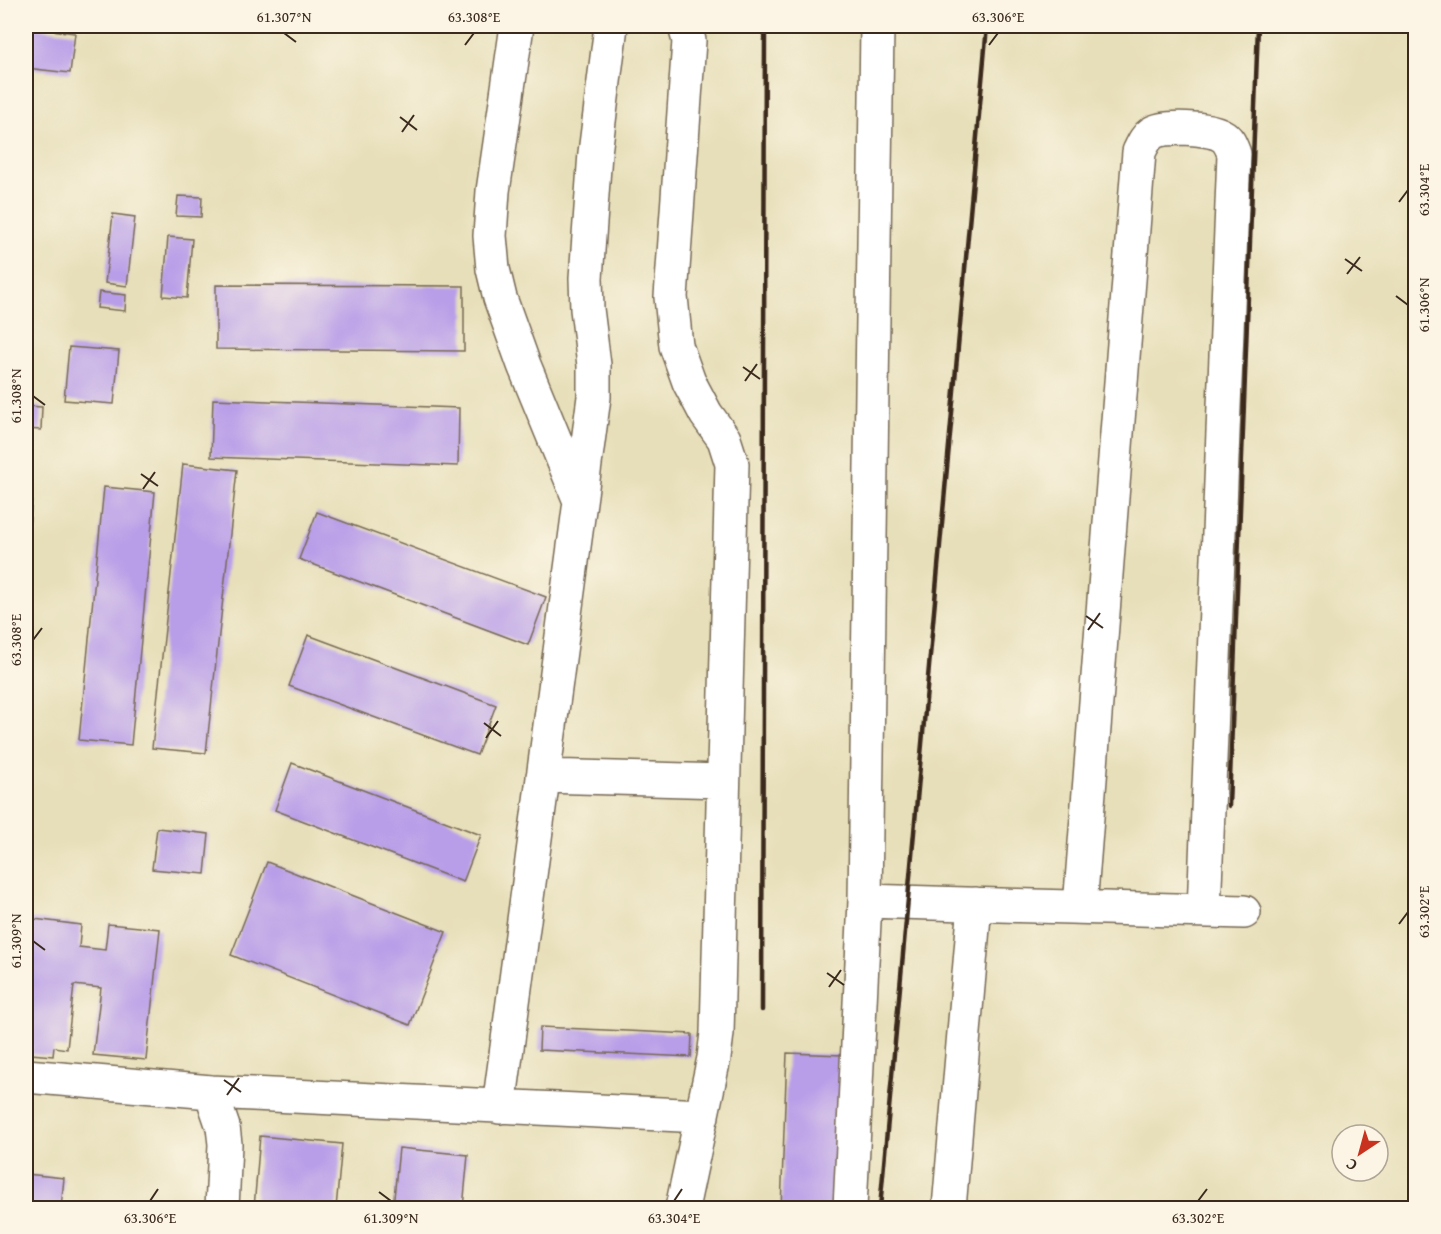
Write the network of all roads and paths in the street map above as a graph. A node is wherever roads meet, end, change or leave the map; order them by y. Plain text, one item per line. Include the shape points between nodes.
1 (517, 26) edge
2 (611, 26) edge
3 (685, 26) edge
4 (877, 26) edge
5 (580, 502) junction
6 (543, 776) junction
7 (723, 781) junction
8 (866, 901) junction
9 (975, 904) junction
10 (1080, 907) junction
11 (1204, 911) junction
12 (1244, 912) dead end
13 (26, 1076) edge
14 (211, 1092) junction
15 (499, 1107) junction
16 (702, 1116) junction
17 (222, 1209) edge
18 (682, 1209) edge
19 (850, 1209) edge
20 (949, 1209) edge

1 - 5 lane via 493,191 493,269 524,365
2 - 5 lane via 586,278 594,397
3 - 7 lane via 689,40 671,297 676,346 689,382 724,439 732,464
4 - 8 lane
5 - 6 lane
6 - 7 lane
6 - 15 lane
7 - 16 lane via 717,1033
8 - 9 lane
8 - 19 lane
9 - 10 lane
9 - 20 lane
10 - 11 lane
10 - 11 lane via 1139,152 1145,138 1165,128 1210,130 1223,136 1234,154
11 - 12 lane
13 - 14 lane
14 - 15 lane
14 - 17 lane via 225,1144
15 - 16 lane
16 - 18 lane

